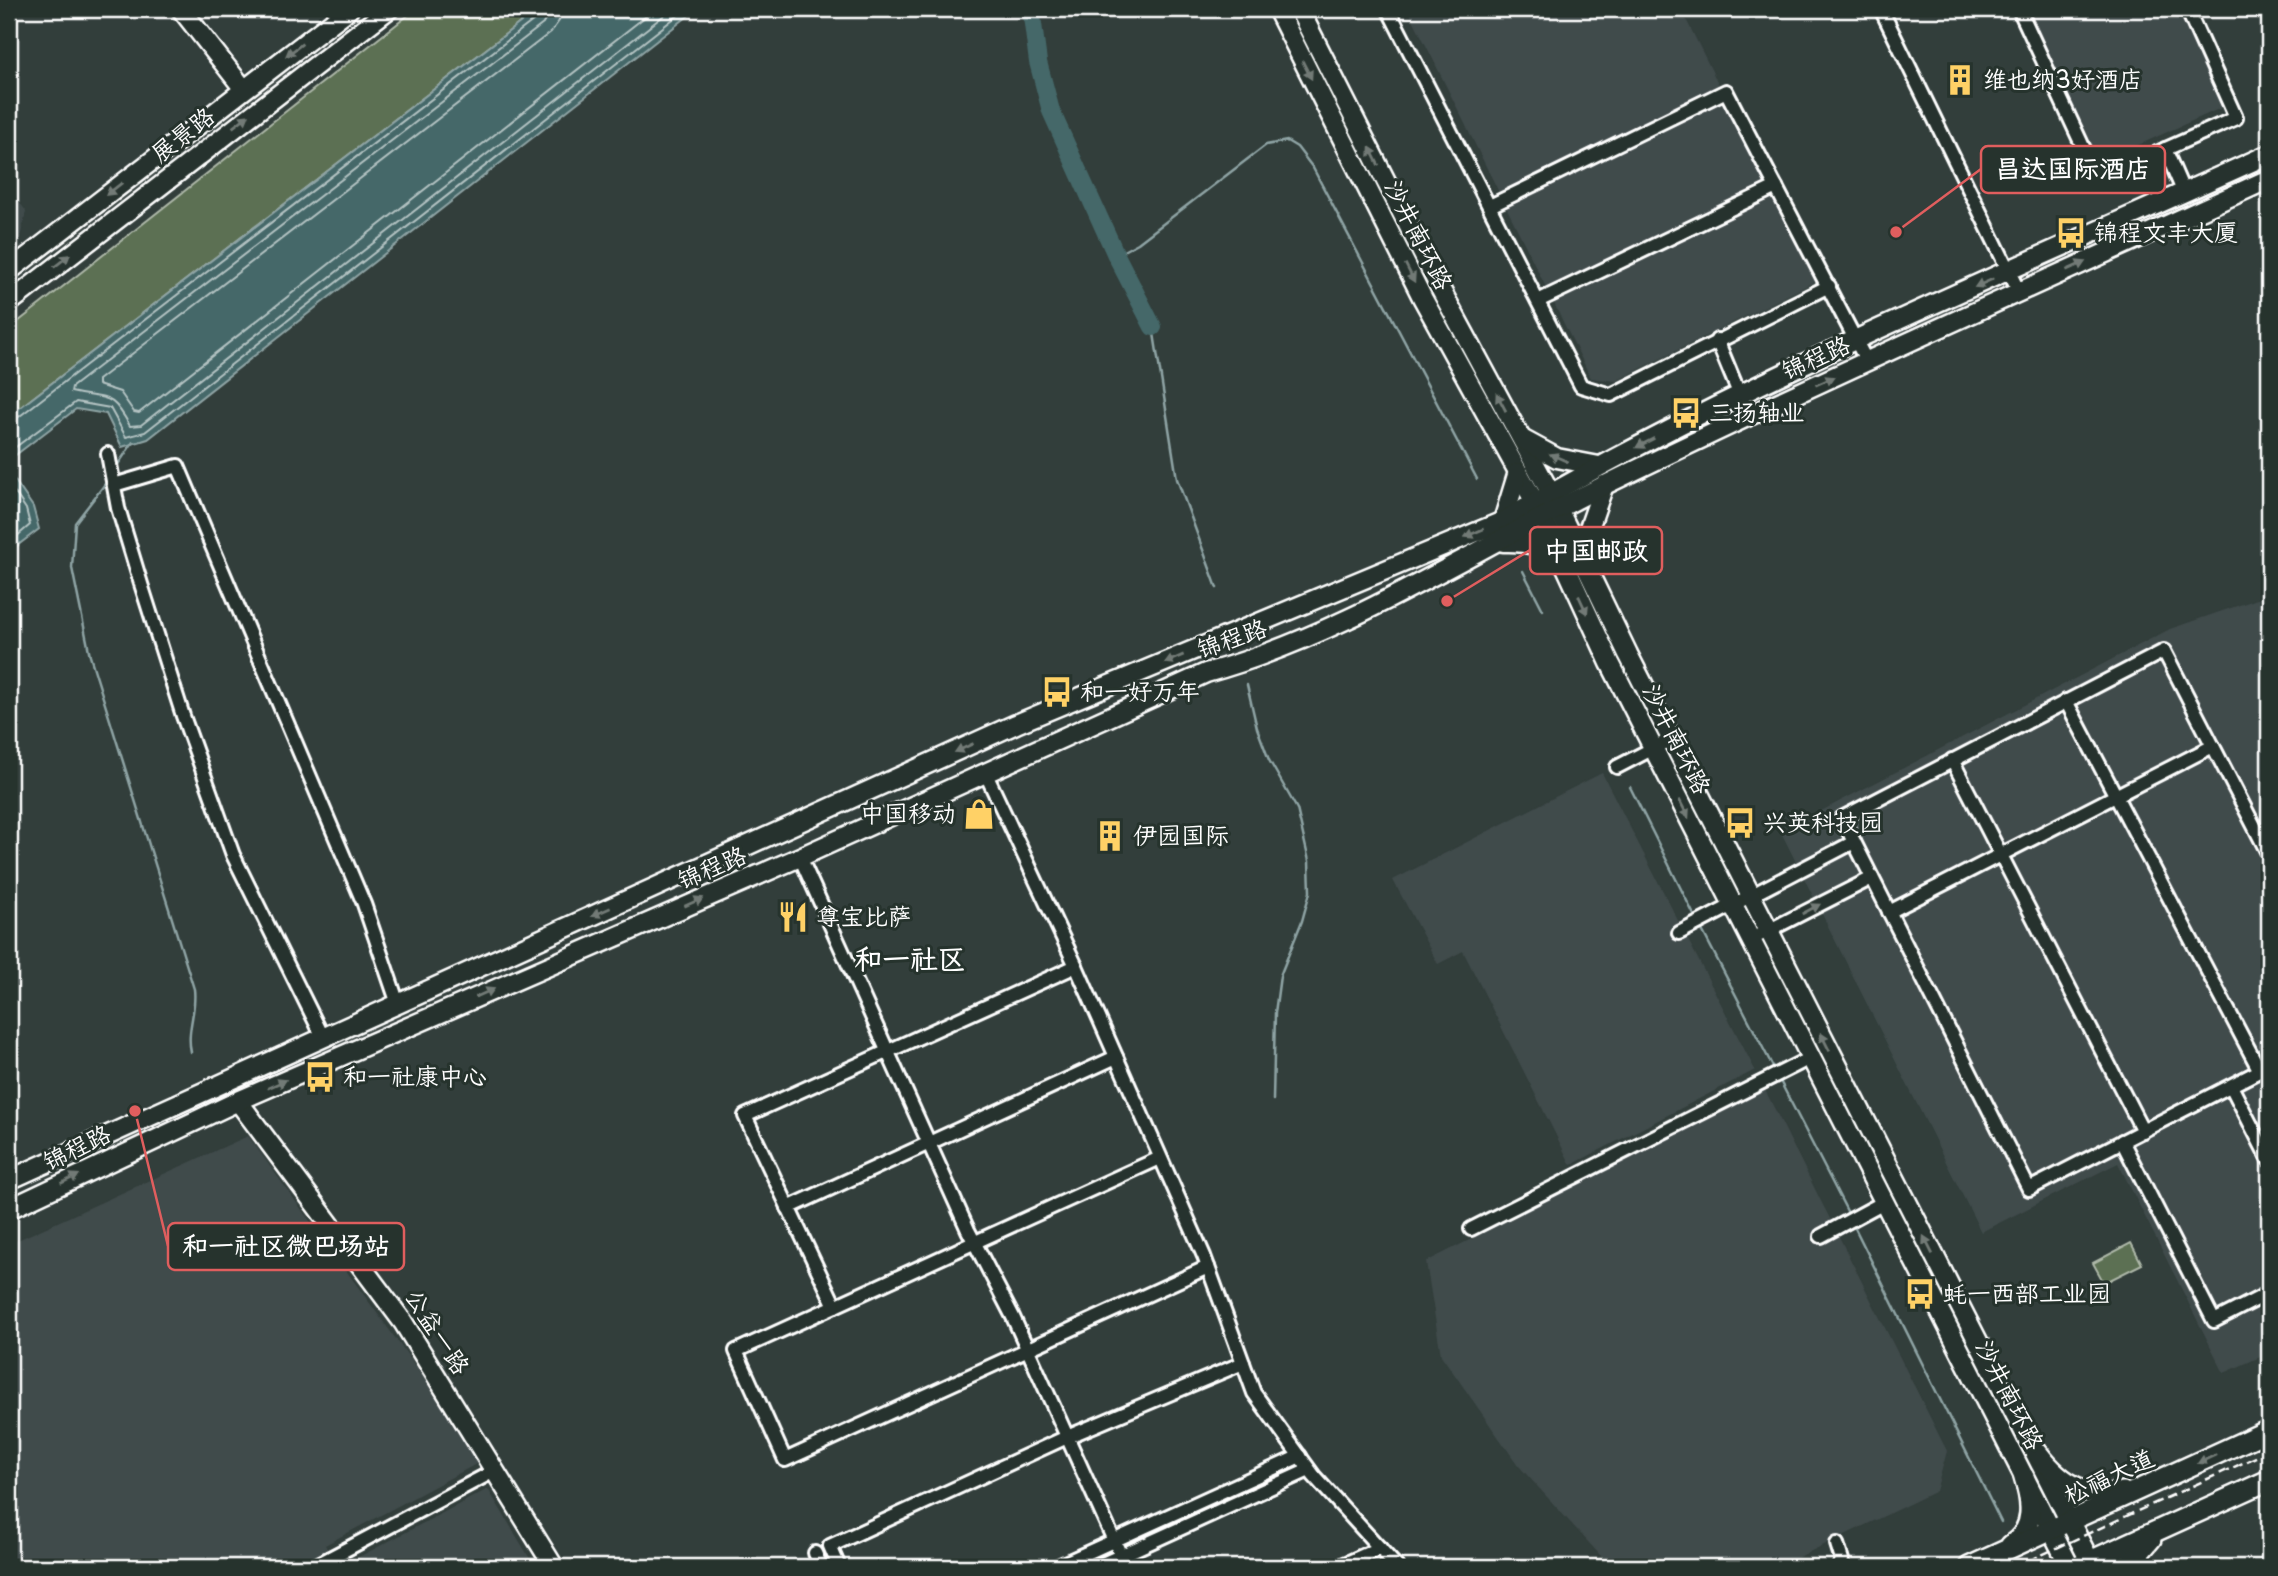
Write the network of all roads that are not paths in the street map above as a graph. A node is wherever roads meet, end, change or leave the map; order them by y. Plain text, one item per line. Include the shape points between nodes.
1 (181, 9) edge
2 (349, 9) edge
3 (389, 9) edge
4 (1299, 9) edge
5 (1388, 9) edge
6 (1881, 9) edge
7 (2019, 9) edge
8 (2187, 9) edge
9 (1282, 10) edge
10 (243, 88) junction
11 (2165, 149) junction
12 (2269, 154) edge
13 (2269, 179) edge
14 (1776, 187) junction
15 (2184, 193) junction
16 (1490, 206) junction
17 (9, 271) edge
18 (2010, 271) junction
19 (1829, 286) junction
20 (2019, 292) junction
21 (1538, 302) junction
22 (9, 303) edge
23 (1717, 341) junction
24 (1856, 341) junction
25 (1867, 362) junction
26 (1740, 394) junction
27 (1748, 415) junction
28 (1522, 439) junction
29 (108, 454) dead end
30 (1599, 467) junction
31 (1518, 472) junction
32 (114, 485) junction
33 (1604, 485) junction
34 (1546, 505) junction
35 (1503, 521) junction
36 (1500, 542) junction
37 (1564, 564) junction
38 (1585, 565) junction
39 (2066, 701) junction
40 (1671, 739) junction
41 (2213, 746) junction
42 (1653, 748) junction
43 (1952, 760) junction
44 (1617, 767) dead end
45 (985, 772) junction
46 (2116, 796) junction
47 (770, 836) junction
48 (1854, 842) junction
49 (2002, 856) junction
50 (2269, 856) edge
51 (792, 861) junction
52 (1872, 878) junction
53 (1750, 895) junction
54 (1732, 905) junction
55 (1889, 912) junction
56 (1769, 931) junction
57 (1679, 933) dead end
58 (1750, 940) junction
59 (1076, 966) junction
60 (398, 1004) junction
61 (323, 1038) junction
62 (887, 1052) junction
63 (1116, 1057) junction
64 (1810, 1058) junction
65 (2264, 1068) edge
66 (2231, 1086) junction
67 (238, 1101) junction
68 (2143, 1131) junction
69 (2122, 1141) junction
70 (928, 1142) junction
71 (1160, 1158) junction
72 (2269, 1160) edge
73 (9, 1180) edge
74 (1884, 1202) junction
75 (789, 1208) junction
76 (9, 1209) edge
77 (1472, 1229) dead end
78 (1821, 1236) dead end
79 (974, 1243) junction
80 (1208, 1267) junction
81 (2269, 1293) edge
82 (835, 1307) junction
83 (1027, 1348) junction
84 (1243, 1363) junction
85 (2269, 1430) edge
86 (1067, 1437) junction
87 (2028, 1438) junction
88 (1300, 1456) junction
89 (1310, 1469) junction
90 (496, 1470) junction
91 (2024, 1477) junction
92 (2269, 1480) edge
93 (2144, 1488) junction
94 (2071, 1521) junction
95 (2051, 1530) junction
96 (2160, 1530) junction
97 (1114, 1541) junction
98 (1837, 1544) dead end
99 (1380, 1548) junction
100 (815, 1553) dead end
101 (1998, 1554) junction
102 (1124, 1562) edge
103 (2087, 1565) edge
104 (313, 1567) edge
105 (554, 1567) edge
106 (821, 1567) edge
107 (839, 1567) edge
108 (1056, 1567) edge
109 (1096, 1567) edge
110 (1338, 1567) edge
111 (1397, 1567) edge
112 (1839, 1567) edge
113 (1969, 1567) edge
114 (2070, 1567) edge
115 (2127, 1567) edge

1 - 10 main road
2 -> 10 main road, 展景路
22 -> 3 main road, 展景路
28 -> 4 main road, 沙井南环路
5 - 16 street
6 - 18 street
7 - 11 street via 2098,179
8 - 11 street via 2236,118
9 -> 31 main road, 沙井南环路 via 1423,299
10 -> 17 main road, 展景路
11 - 15 street
12 - 15 main road, 锦程路
20 -> 13 main road, 锦程路
14 - 16 street via 1726,91
14 - 19 street
14 - 21 street
15 - 18 main road, 锦程路
16 - 21 street
18 - 20 street
18 -> 24 main road, 锦程路
19 - 23 street
19 - 24 street
20 - 25 main road, 锦程路
21 - 23 street via 1581,386 1611,395
23 - 26 street
24 - 25 street
24 - 26 main road, 锦程路
27 -> 25 main road, 锦程路
26 - 27 street
26 -> 30 main road, 锦程路
27 - 33 main road, 锦程路
30 -> 28 main road via 1576,465
28 - 34 main road, 沙井南环路
29 - 32 street
30 - 34 main road, 锦程路
31 - 34 main road, 沙井南环路
31 - 35 main road
32 - 60 street via 178,466 364,904
32 - 61 street via 183,716 233,855
33 - 34 main road, 锦程路
33 - 38 main road via 1588,531
34 - 35 main road, 锦程路
34 - 36 main road, 锦程路
34 - 37 main road, 沙井南环路
34 - 38 main road, 沙井南环路
35 -> 47 main road, 锦程路 via 1016,724
36 - 37 main road via 1527,541
36 - 45 main road, 锦程路 via 1260,658 1206,673
37 -> 42 main road, 沙井南环路
38 - 40 main road, 沙井南环路
39 - 41 street via 2164,651
39 - 43 street
39 - 46 street
40 - 42 street
40 - 53 main road, 沙井南环路
41 - 46 street
41 - 50 street
42 - 44 street
42 -> 54 main road, 沙井南环路
43 - 48 street via 1842,818
43 - 49 street
45 - 51 main road, 锦程路
45 - 59 street
46 - 49 street
46 - 65 street
47 - 51 main road
47 -> 60 main road, 锦程路
48 - 52 street
48 - 53 street
49 - 55 street
49 - 68 street
51 - 62 street
67 -> 51 main road, 锦程路
52 - 55 street
56 -> 52 street
53 - 54 street
53 - 56 main road, 沙井南环路
54 - 57 street
54 - 58 main road, 沙井南环路
55 - 69 street via 2029,1189
56 - 58 street
87 -> 56 main road, 沙井南环路
58 - 64 main road, 沙井南环路
59 - 62 street
59 - 63 street
60 - 61 main road, 锦程路
61 - 73 main road, 锦程路
62 - 70 street
62 - 75 street via 745,1116
63 - 70 street
63 - 71 street
64 - 74 main road, 沙井南环路
64 - 77 street
65 - 66 street
66 - 68 street
66 - 72 street
76 -> 67 main road, 锦程路
67 - 90 main road, 公益一路 via 404,1322
68 - 69 street
69 - 81 street via 2214,1321
70 - 75 street
70 - 79 street
71 - 79 street
71 - 80 street
74 - 78 street
74 - 91 main road, 沙井南环路
75 - 82 street
79 - 82 street
79 - 83 street
80 - 83 street
80 - 84 street
82 - 83 street via 736,1351 785,1461
83 - 86 street
84 - 86 street
84 - 88 street via 1254,1393
85 -> 93 main road, 松福大道
86 - 97 street
86 - 107 street via 830,1546
87 - 93 main road via 2053,1472 2081,1490 2101,1495
87 - 94 main road, 沙井南环路
88 - 89 street
88 - 97 street
89 - 99 street
89 - 102 street
90 - 104 street
90 - 105 main road, 公益一路
91 - 95 main road, 沙井南环路
91 - 101 main road via 2031,1498 2028,1524 2016,1542
92 - 96 main road
93 - 94 main road, 松福大道
94 - 95 main road, 松福大道
94 - 103 main road, 沙井南环路
95 - 101 main road, 松福大道
95 - 114 main road, 沙井南环路
96 - 103 main road
96 - 115 main road
97 - 102 street
97 - 108 street
98 - 112 street via 1842,1560
99 - 110 street
99 - 111 street
100 - 106 street
101 - 113 main road, 松福大道
102 - 109 street

